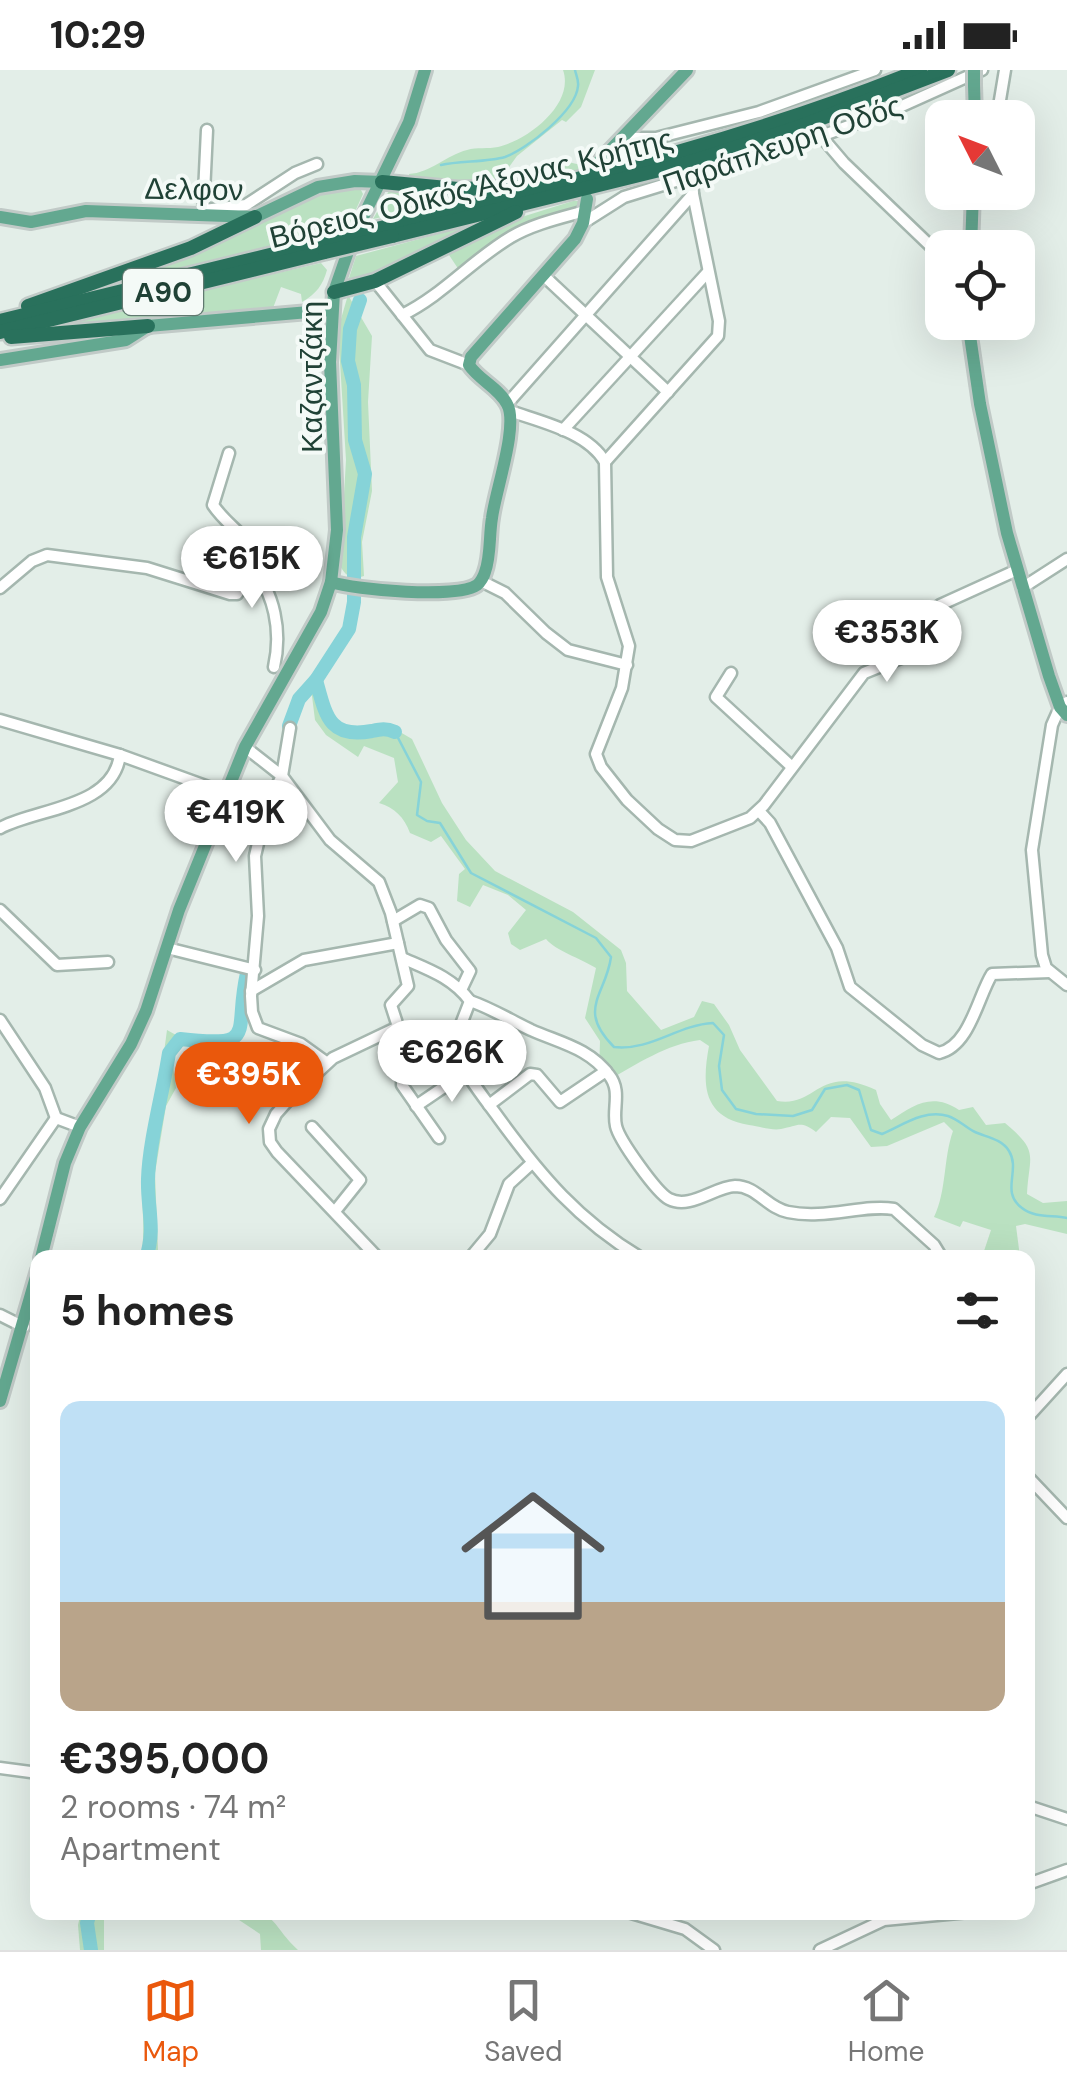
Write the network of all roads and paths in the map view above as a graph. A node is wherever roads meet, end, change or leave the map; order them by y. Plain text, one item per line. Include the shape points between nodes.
1 (425, 70) edge
2 (687, 70) edge
3 (875, 70) edge
4 (920, 70) edge
5 (948, 70) edge
6 (974, 70) edge
7 (982, 70) edge
8 (1005, 70) edge
9 (974, 100) edge
10 (1001, 100) edge
11 (207, 130) dead end
12 (821, 136) junction
13 (623, 138) junction
14 (317, 164) dead end
15 (597, 164) dead end
16 (692, 176) junction
17 (382, 182) junction
18 (546, 193) junction
19 (694, 194) junction
20 (585, 211) junction
21 (203, 212) junction
22 (255, 217) junction
23 (1, 219) edge
24 (925, 241) edge
25 (324, 248) junction
26 (708, 272) junction
27 (544, 275) junction
28 (374, 281) junction
29 (334, 292) junction
30 (332, 310) junction
31 (402, 315) junction
32 (587, 316) junction
33 (0, 320) edge
34 (148, 326) junction
35 (0, 335) edge
36 (971, 340) edge
37 (630, 356) junction
38 (0, 360) edge
39 (469, 366) junction
40 (668, 392) junction
41 (509, 407) junction
42 (563, 430) junction
43 (229, 453) dead end
44 (605, 462) junction
45 (1067, 559) edge
46 (250, 565) junction
47 (1017, 570) junction
48 (480, 581) junction
49 (332, 582) junction
50 (0, 588) edge
51 (1022, 588) junction
52 (627, 664) junction
53 (274, 667) dead end
54 (731, 673) dead end
55 (1064, 708) edge
56 (0, 720) edge
57 (290, 728) dead end
58 (244, 747) junction
59 (120, 755) junction
60 (790, 766) junction
61 (282, 776) junction
62 (225, 793) junction
63 (759, 811) junction
64 (0, 828) edge
65 (0, 910) edge
66 (392, 920) junction
67 (398, 942) junction
68 (167, 948) junction
69 (402, 958) junction
70 (108, 962) dead end
71 (254, 970) junction
72 (1050, 972) junction
73 (1067, 985) edge
74 (251, 990) junction
75 (461, 990) junction
76 (470, 1000) junction
77 (0, 1020) edge
78 (398, 1027) junction
79 (326, 1062) junction
80 (606, 1071) junction
81 (466, 1072) junction
82 (204, 1075) dead end
83 (292, 1096) junction
84 (489, 1105) junction
85 (416, 1106) junction
86 (56, 1118) junction
87 (80, 1127) junction
88 (312, 1127) dead end
89 (439, 1138) dead end
90 (532, 1164) junction
91 (0, 1199) edge
92 (336, 1210) junction
93 (43, 1250) edge
94 (371, 1250) edge
95 (477, 1250) edge
96 (629, 1250) edge
97 (937, 1250) edge
98 (30, 1303) edge
99 (0, 1315) edge
100 (24, 1327) junction
101 (1067, 1374) edge
102 (0, 1401) edge
103 (1035, 1409) edge
104 (1035, 1484) edge
105 (1067, 1518) edge
106 (0, 1768) edge
107 (30, 1772) edge
108 (1035, 1808) edge
109 (1067, 1819) edge
110 (1067, 1870) edge
111 (1035, 1881) edge
112 (655, 1920) edge
113 (886, 1920) edge
114 (714, 1950) edge
115 (820, 1950) edge

1 - 17 main road, Καζαντζάκη
2 - 13 main road
3 - 13 street, Παράπλευρη Οδός via 759,112 656,138
4 - 18 highway, Βόρειος Οδικός Άξονας Κρήτης / Α90 via 740,136
5 - 18 highway, Βόρειος Οδικός Άξονας Κρήτης / Α90 via 743,146
6 - 9 main road, bridge
7 - 12 street, Παράπλευρη Οδός
8 - 10 street
11 - 21 street
12 - 16 street, Παράπλευρη Οδός
12 - 24 street
13 - 15 main road
14 - 21 street via 246,205
16 - 19 street
16 - 20 street, Παράπλευρη Οδός
17 - 18 highway
17 - 22 main road, Δελφον via 318,187
17 - 29 main road, Καζαντζάκη
18 - 25 highway, Βόρειος Οδικός Άξονας Κρήτης / Α90, bridge
18 - 28 highway
19 - 26 street
19 - 32 street
20 - 27 main road via 575,238
20 - 31 street, Παράπλευρη Οδός via 511,237
21 - 22 main road, Δελφον
21 - 23 main road, Δελφον via 86,211 30,222
22 - 33 highway
25 - 33 highway, Βόρειος Οδικός Άξονας Κρήτης / Α90
25 - 35 highway, Βόρειος Οδικός Άξονας Κρήτης / Α90
26 - 37 street
26 - 40 street via 718,335
27 - 32 street
27 - 39 main road
28 - 29 highway
28 - 31 street
29 - 30 main road, Καζαντζάκη
30 - 34 main road
30 - 49 main road, Καζαντζάκη
31 - 39 street via 430,350
32 - 37 street
32 - 41 street
34 - 35 highway
34 - 38 main road via 126,340
36 - 47 main road
37 - 40 street
37 - 42 street
39 - 41 main road
40 - 44 street
41 - 42 street
41 - 48 main road
42 - 44 street
43 - 46 street via 213,505 248,540
44 - 52 street via 607,577 628,646
45 - 51 street
46 - 50 street via 234,595 147,568 47,555
46 - 53 street via 276,620
47 - 51 main road
47 - 60 street via 940,605 931,614 925,643 864,673
48 - 49 main road via 455,592
48 - 52 street via 505,593 568,650
49 - 58 main road, Καζαντζάκη
51 - 55 main road
52 - 63 street via 596,754 627,800 658,830 684,842
54 - 60 street via 716,697
55 - 72 street via 1052,725 1032,850 1042,955
56 - 59 street
57 - 61 street
58 - 61 street
58 - 62 main road, Καζαντζάκη
59 - 62 street
59 - 64 street via 110,780 86,798
60 - 63 street
61 - 66 street via 330,840 379,882
61 - 71 street via 259,830
62 - 68 main road, Καζαντζάκη
63 - 72 street via 838,948 850,987 922,1045 948,1051 979,1008 992,974
65 - 70 street via 57,965
66 - 67 street
66 - 75 street via 420,904 429,908 470,972
67 - 69 street
67 - 74 street via 304,960
68 - 71 street
68 - 87 main road, Καζαντζάκη via 130,1044
69 - 75 street
69 - 78 street via 408,986 391,1005
71 - 74 street
72 - 73 street
74 - 79 street via 258,1028
75 - 76 street
76 - 80 street via 574,1045
76 - 81 street via 453,1045
77 - 86 street
78 - 79 street
78 - 85 street via 401,1082
79 - 83 street
80 - 84 street via 560,1102 530,1074
80 - 97 street via 616,1088 620,1134 666,1197 680,1203 740,1186 790,1213 894,1209
81 - 84 street
81 - 85 street
82 - 83 street
83 - 92 street via 271,1122 270,1142
84 - 90 street
85 - 89 street
86 - 87 street
86 - 91 street
87 - 93 main road, Καζαντζάκη
88 - 92 street via 360,1180
90 - 95 street via 509,1184
90 - 96 street via 595,1228
92 - 94 street
98 - 100 main road
99 - 100 street
100 - 102 main road
101 - 103 street
104 - 105 street
106 - 107 street
108 - 109 street
110 - 111 street
112 - 114 street via 685,1929
113 - 115 street

